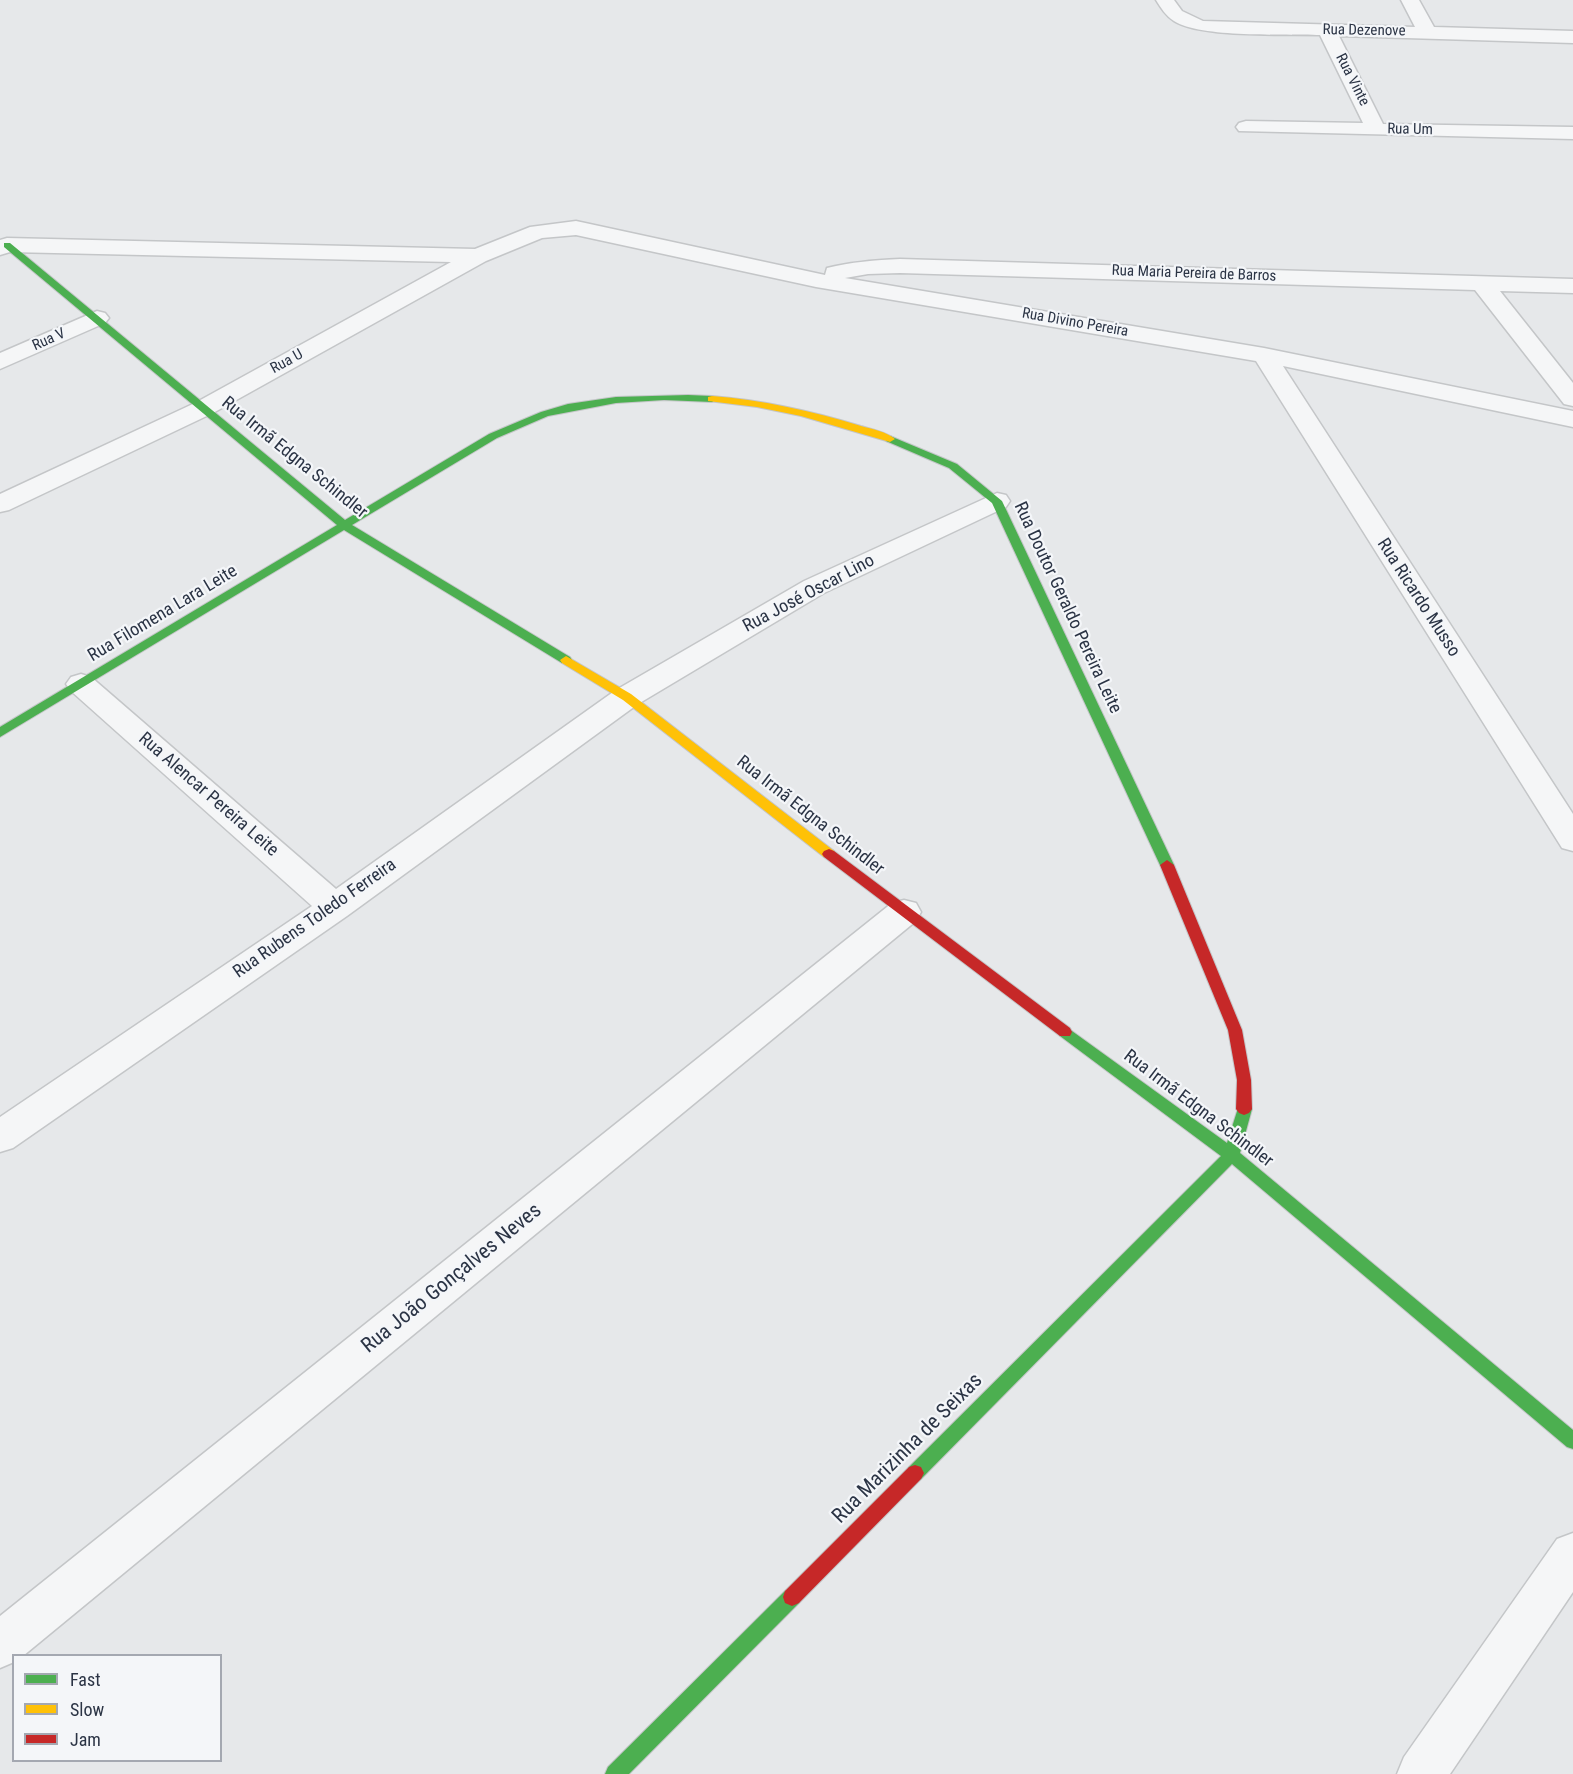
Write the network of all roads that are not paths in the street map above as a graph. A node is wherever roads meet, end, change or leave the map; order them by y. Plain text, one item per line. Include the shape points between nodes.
1 (1165, 0) edge
2 (1410, 0) edge
3 (1327, 30) junction
4 (1428, 33) junction
5 (1573, 37) edge
6 (1246, 127) dead end
7 (1376, 129) junction
8 (1573, 133) edge
9 (576, 228) joint
10 (4, 247) edge
11 (478, 256) junction
12 (816, 280) junction
13 (1481, 282) junction
14 (1573, 286) edge
15 (97, 318) junction
16 (1264, 355) junction
17 (0, 362) edge
18 (1573, 399) edge
19 (204, 408) junction
20 (1573, 419) edge
21 (997, 501) junction
22 (0, 504) edge
23 (344, 525) junction
24 (81, 684) junction
25 (627, 697) junction
26 (0, 734) edge
27 (1573, 840) edge
28 (335, 907) junction
29 (904, 912) junction
30 (0, 1137) edge
31 (1232, 1155) junction
32 (1573, 1441) edge
33 (1573, 1554) edge
34 (0, 1645) edge
35 (615, 1774) edge
36 (1421, 1774) edge

1 - 3 street, Rua Dezenove via 1181,20 1203,26
2 - 4 street
3 - 4 street, Rua Dezenove
3 - 7 street, Rua Vinte
4 - 5 street, Rua Dezenove
6 - 7 street, Rua Um
7 - 8 street, Rua Um
9 - 11 street, Rua U via 538,232
9 - 12 street, Rua Divino Pereira
10 - 11 street
10 - 15 street, Rua Irmã Edgna Schindler
11 - 19 street, Rua U
12 - 13 street, Rua Maria Pereira de Barros via 847,270 900,266
12 - 16 street, Rua Divino Pereira
13 - 14 street, Rua Maria Pereira de Barros
13 - 18 street
15 - 17 street, Rua V
15 - 19 street, Rua Irmã Edgna Schindler
16 - 20 street, Rua Divino Pereira
16 - 27 street, Rua Ricardo Musso
19 - 22 street, Rua U
19 - 23 street, Rua Irmã Edgna Schindler
21 - 23 street, Rua Doutor Geraldo Pereira Leite via 948,463 901,442 820,417 713,398 640,397 585,404 528,420 465,452
21 - 25 street, Rua José Oscar Lino via 814,587
21 - 31 street, Rua Doutor Geraldo Pereira Leite via 1162,853 1235,1030 1244,1080 1244,1111
23 - 24 street, Rua Filomena Lara Leite
23 - 25 street, Rua Irmã Edgna Schindler
24 - 26 street, Rua Filomena Lara Leite
24 - 28 street, Rua Alencar Pereira Leite
25 - 28 street, Rua Rubens Toledo Ferreira
25 - 29 street, Rua Irmã Edgna Schindler
28 - 30 street, Rua Rubens Toledo Ferreira
29 - 31 street, Rua Irmã Edgna Schindler
29 - 34 street, Rua João Gonçalves Neves
31 - 32 street, Rua Irmã Edgna Schindler
31 - 35 street, Rua Marizinha de Seixas
33 - 36 street

